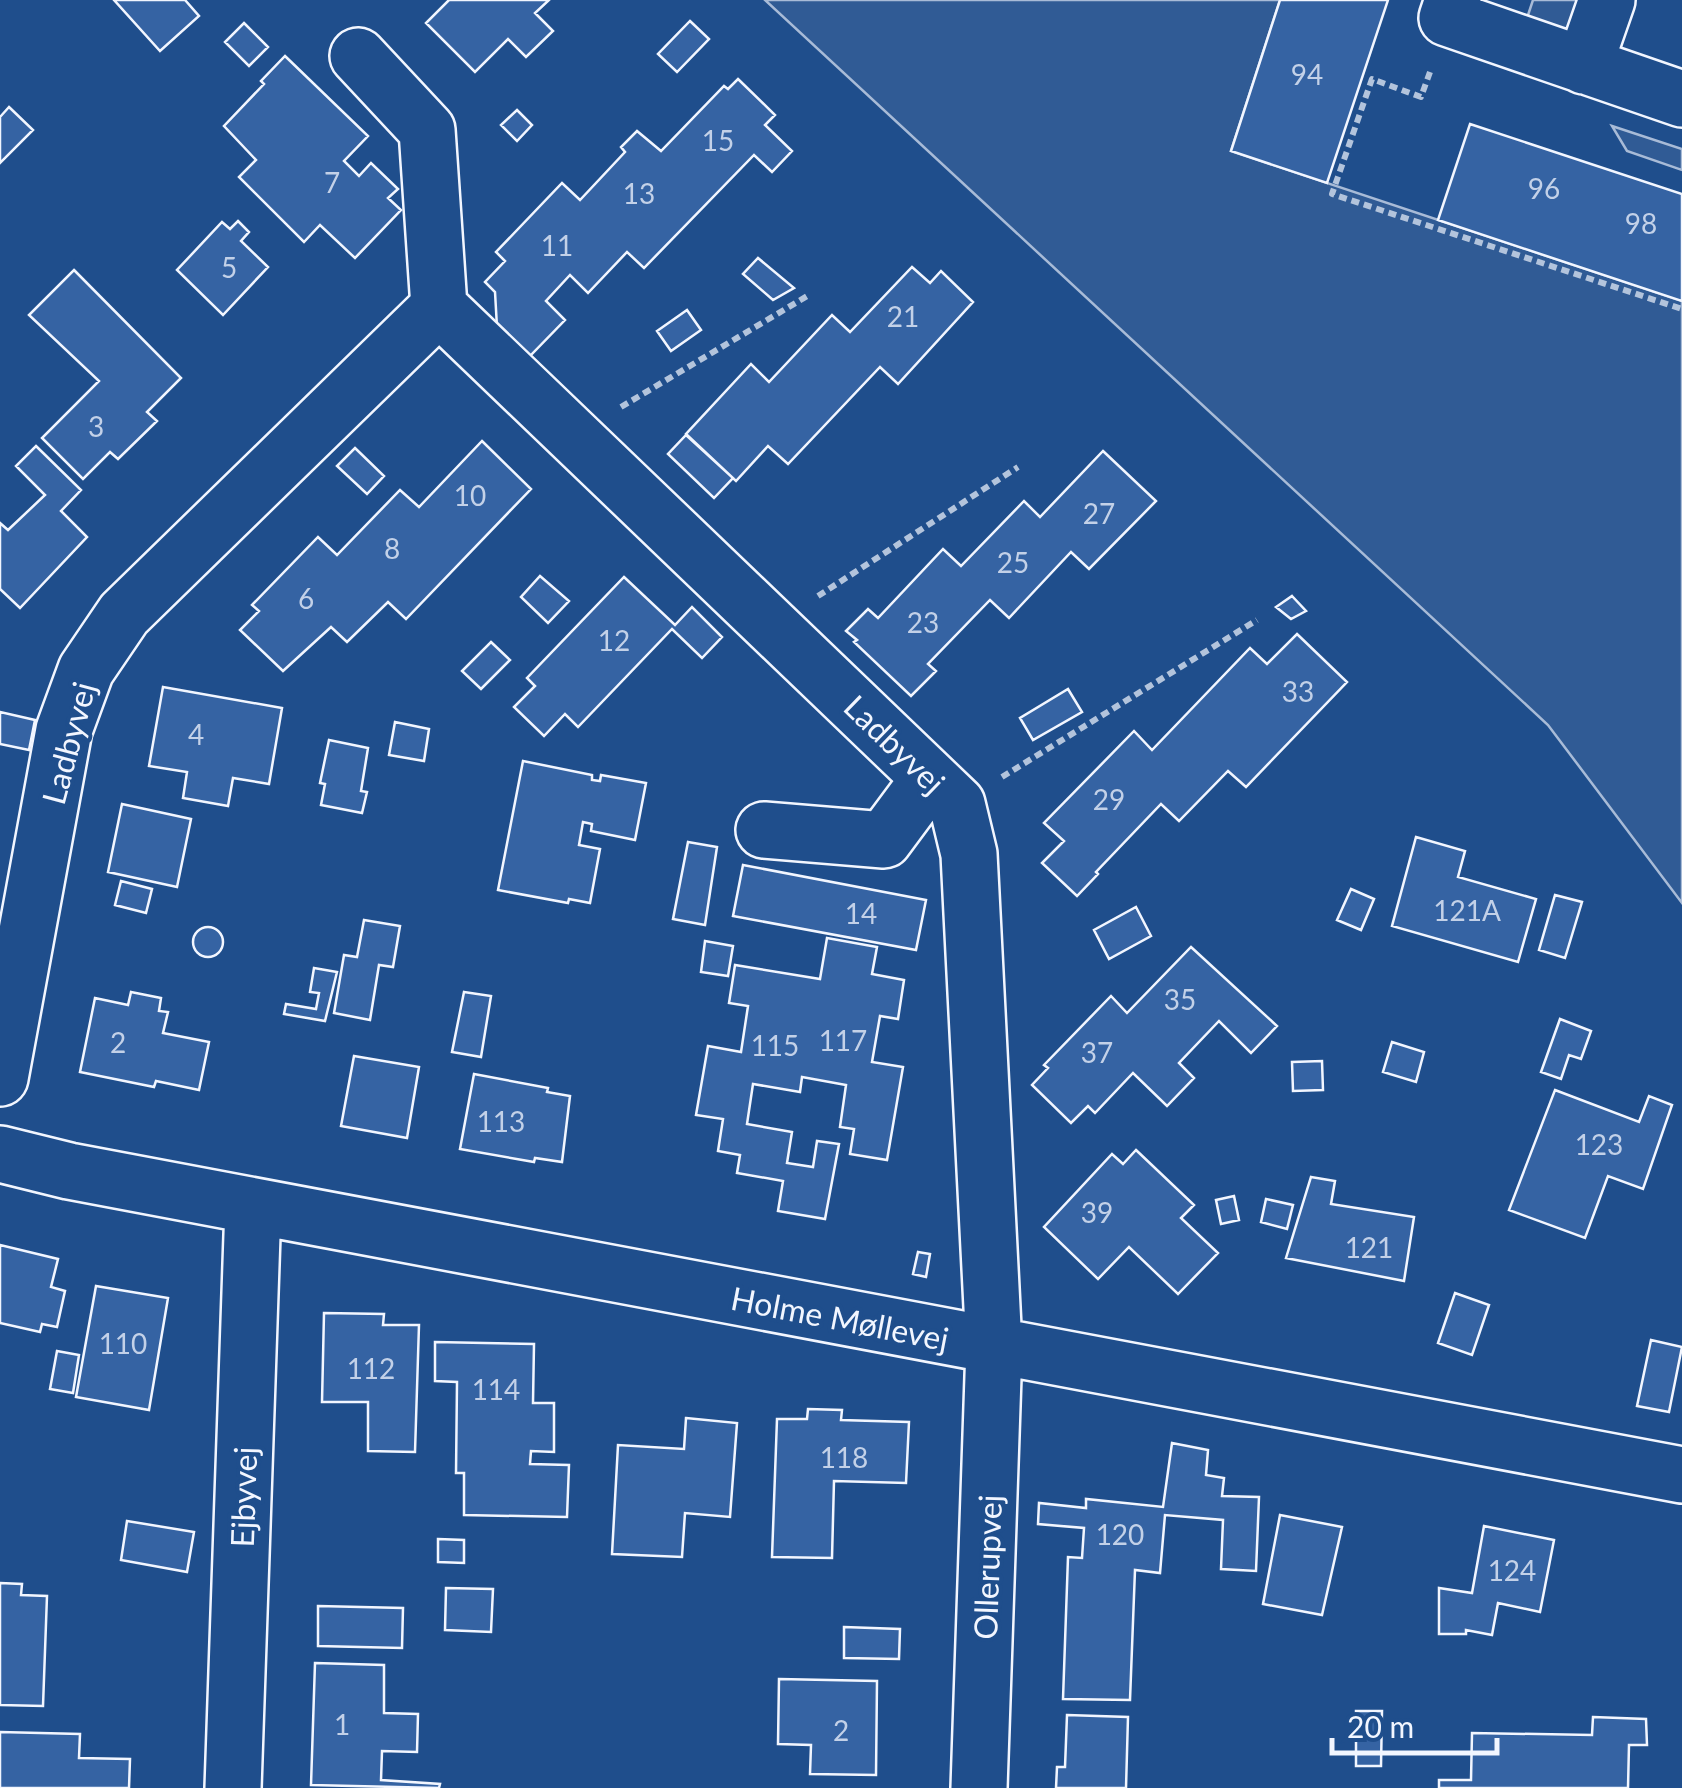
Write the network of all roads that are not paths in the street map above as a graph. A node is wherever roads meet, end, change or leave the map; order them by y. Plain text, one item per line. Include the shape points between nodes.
1 (1607, 0) edge
2 (1450, 9) edge
3 (358, 56) dead end
4 (1584, 66) junction
5 (1682, 99) edge
6 (439, 307) junction
7 (944, 791) junction
8 (764, 830) dead end
9 (0, 1078) edge
10 (0, 1154) edge
11 (252, 1206) junction
12 (994, 1347) junction
13 (1682, 1475) edge
14 (233, 1788) edge
15 (979, 1788) edge

1 - 4 street
2 - 4 street
3 - 6 street via 427,130
4 - 5 street
6 - 7 street, Ladbyvej
6 - 9 street, Ladbyvej via 124,614 86,670 64,730
7 - 8 street via 884,840
7 - 12 street, Ladbyvej via 969,854
10 - 11 street, Holme Møllevej
11 - 12 street, Holme Møllevej
11 - 14 street, Ejbyvej
12 - 13 street, Holme Møllevej
12 - 15 street, Ollerupvej

